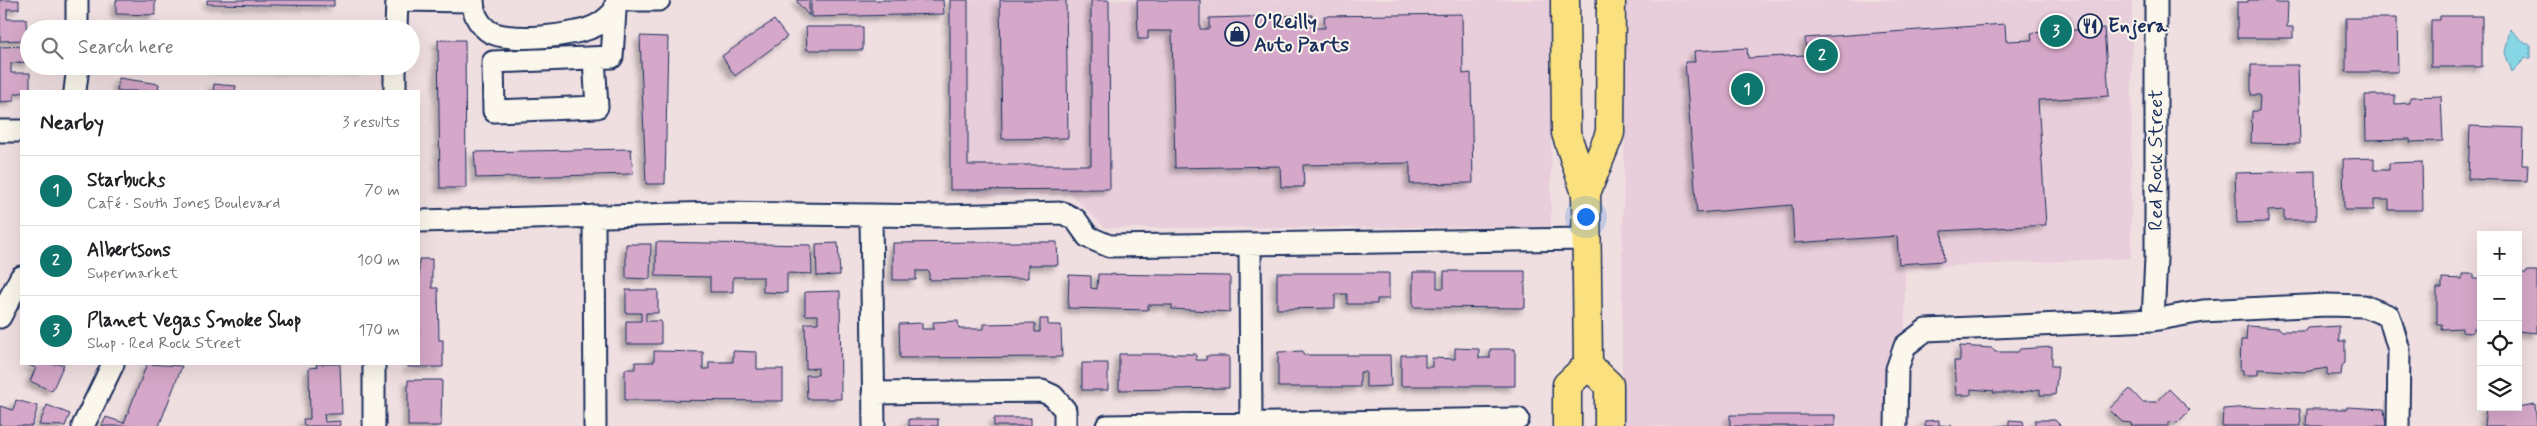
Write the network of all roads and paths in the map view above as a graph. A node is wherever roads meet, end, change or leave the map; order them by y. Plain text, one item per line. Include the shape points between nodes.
1 (77, 0) edge
2 (398, 0) edge
3 (473, 0) edge
4 (658, 0) edge
5 (1565, 0) edge
6 (1611, 0) edge
7 (2156, 0) edge
8 (618, 4) edge
9 (77, 20) edge
10 (397, 20) edge
11 (594, 58) junction
12 (77, 75) edge
13 (396, 75) edge
14 (75, 90) edge
15 (395, 90) edge
16 (0, 131) edge
17 (20, 131) edge
18 (1586, 193) junction
19 (871, 215) junction
20 (594, 216) junction
21 (420, 220) edge
22 (1587, 238) junction
23 (1250, 244) junction
24 (20, 279) edge
25 (0, 317) edge
26 (2153, 320) junction
27 (113, 365) edge
28 (374, 365) edge
29 (1588, 365) junction
30 (873, 393) junction
31 (1518, 419) dead end
32 (1438, 423) edge
33 (1250, 424) edge
34 (83, 426) edge
35 (374, 426) edge
36 (595, 426) edge
37 (874, 426) edge
38 (1065, 426) edge
39 (1107, 426) edge
40 (1567, 426) edge
41 (1609, 426) edge
42 (1896, 426) edge
43 (2398, 426) edge

1 - 9 street
2 - 3 street
2 - 10 street
3 - 8 street via 473,12 487,30 503,37 563,35 597,26
4 - 8 street
5 - 18 main road via 1566,133
6 - 18 main road via 1610,133
7 - 26 street, Red Rock Street
8 - 11 street via 612,57
11 - 11 street via 493,62 494,111 597,107
12 - 14 street
13 - 15 street
16 - 17 street
18 - 22 main road
19 - 20 street
19 - 23 street via 1063,213 1076,220 1088,236 1109,246
19 - 30 street
20 - 21 street
20 - 36 street
22 - 23 street
22 - 29 main road
23 - 33 street
24 - 25 street
26 - 42 street via 1926,330 1905,346 1896,369
26 - 43 street via 2203,311 2327,305 2364,306 2389,316 2399,350
27 - 34 street
28 - 35 street
29 - 40 main road via 1567,385
29 - 41 main road via 1609,385
30 - 37 street
30 - 38 street via 1042,391 1053,396 1065,410
31 - 32 street
32 - 33 street
33 - 39 street

